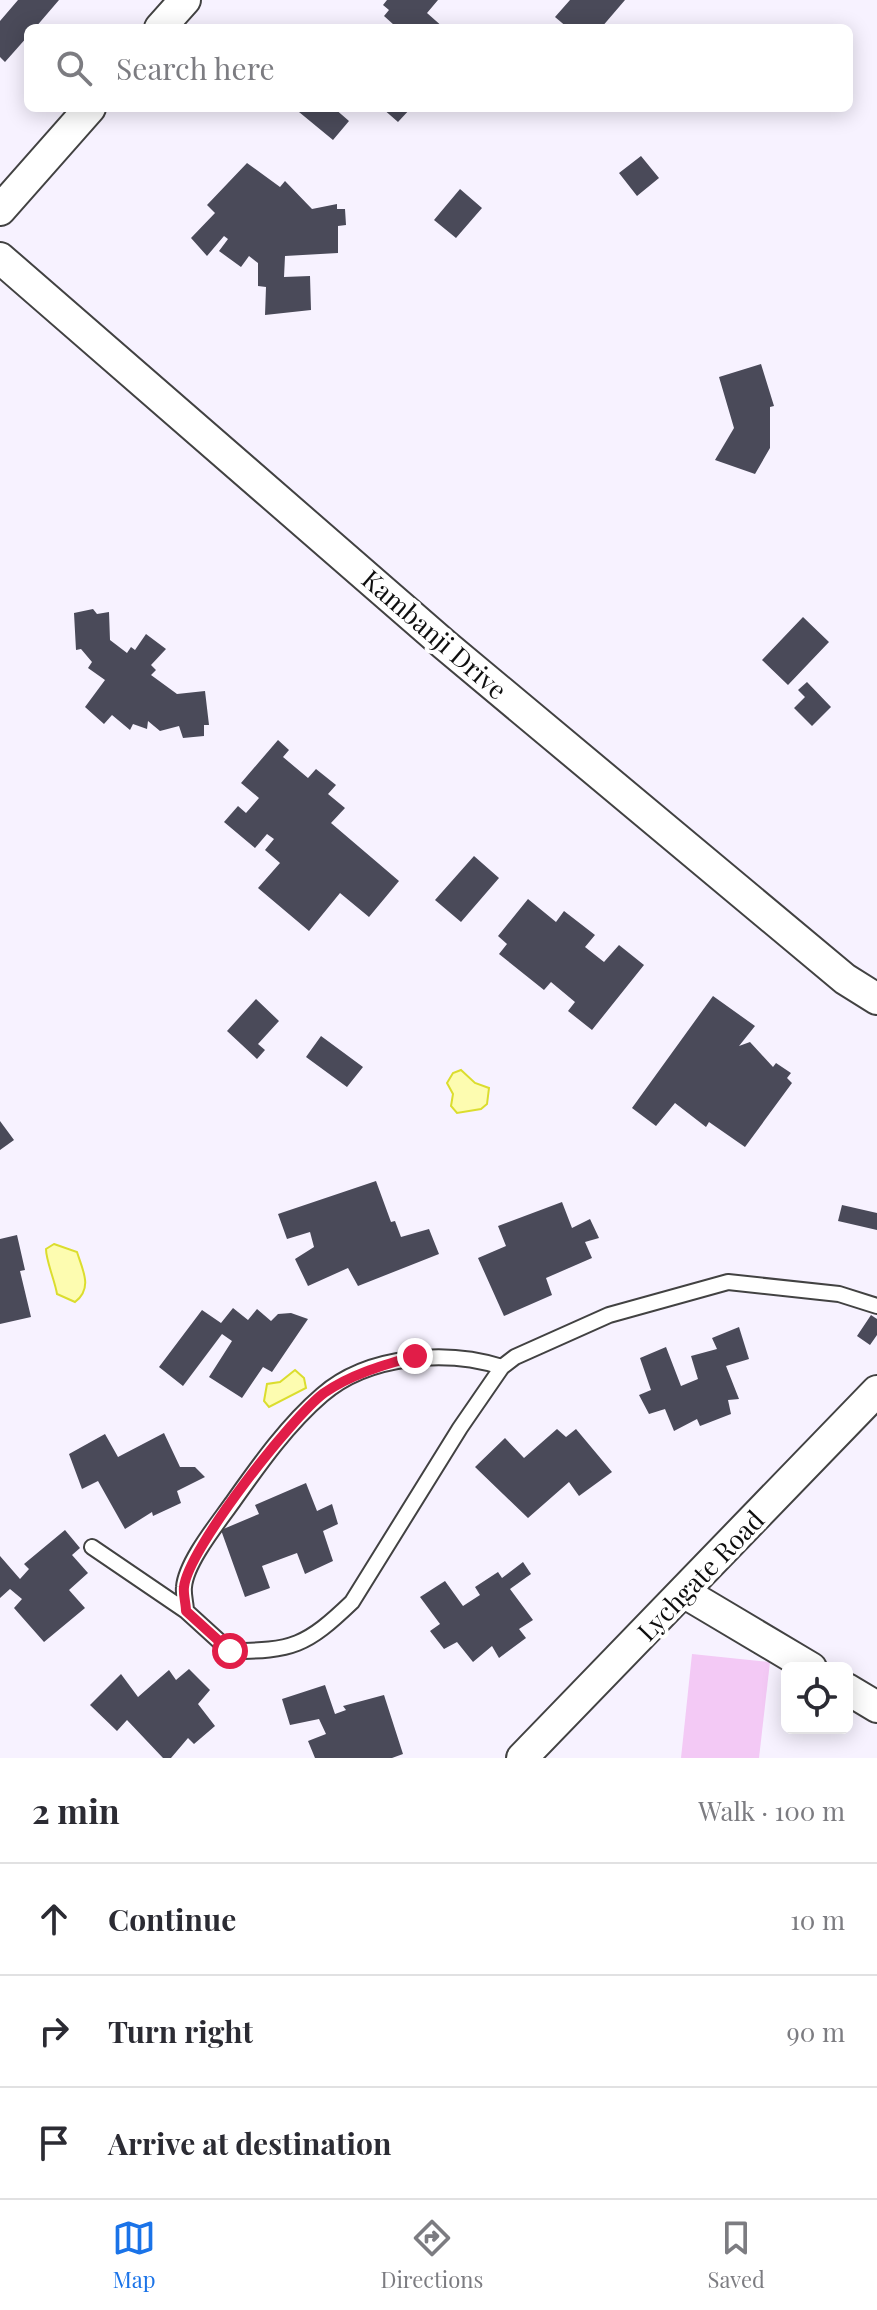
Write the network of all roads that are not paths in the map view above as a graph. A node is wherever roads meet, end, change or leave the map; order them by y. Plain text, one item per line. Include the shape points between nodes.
1 (185, 0) edge
2 (164, 24) edge
3 (86, 112) edge
4 (0, 210) edge
5 (0, 258) edge
6 (877, 999) edge
7 (877, 1306) edge
8 (502, 1367) junction
9 (877, 1391) edge
10 (92, 1547) dead end
11 (685, 1593) junction
12 (186, 1611) junction
13 (801, 1662) edge
14 (853, 1693) edge
15 (877, 1707) edge
16 (522, 1758) edge

1 - 2 street
3 - 4 street
5 - 6 street, Kambanji Drive via 639,810 833,970
7 - 8 lane via 839,1294 728,1282 609,1315
8 - 12 lane via 415,1356 374,1367 323,1394 263,1459 204,1542 184,1585
8 - 12 lane via 352,1602 322,1630 295,1647 230,1651
9 - 11 street, Lychgate Road
10 - 12 lane
11 - 13 street
11 - 16 street, Lychgate Road
14 - 15 street

